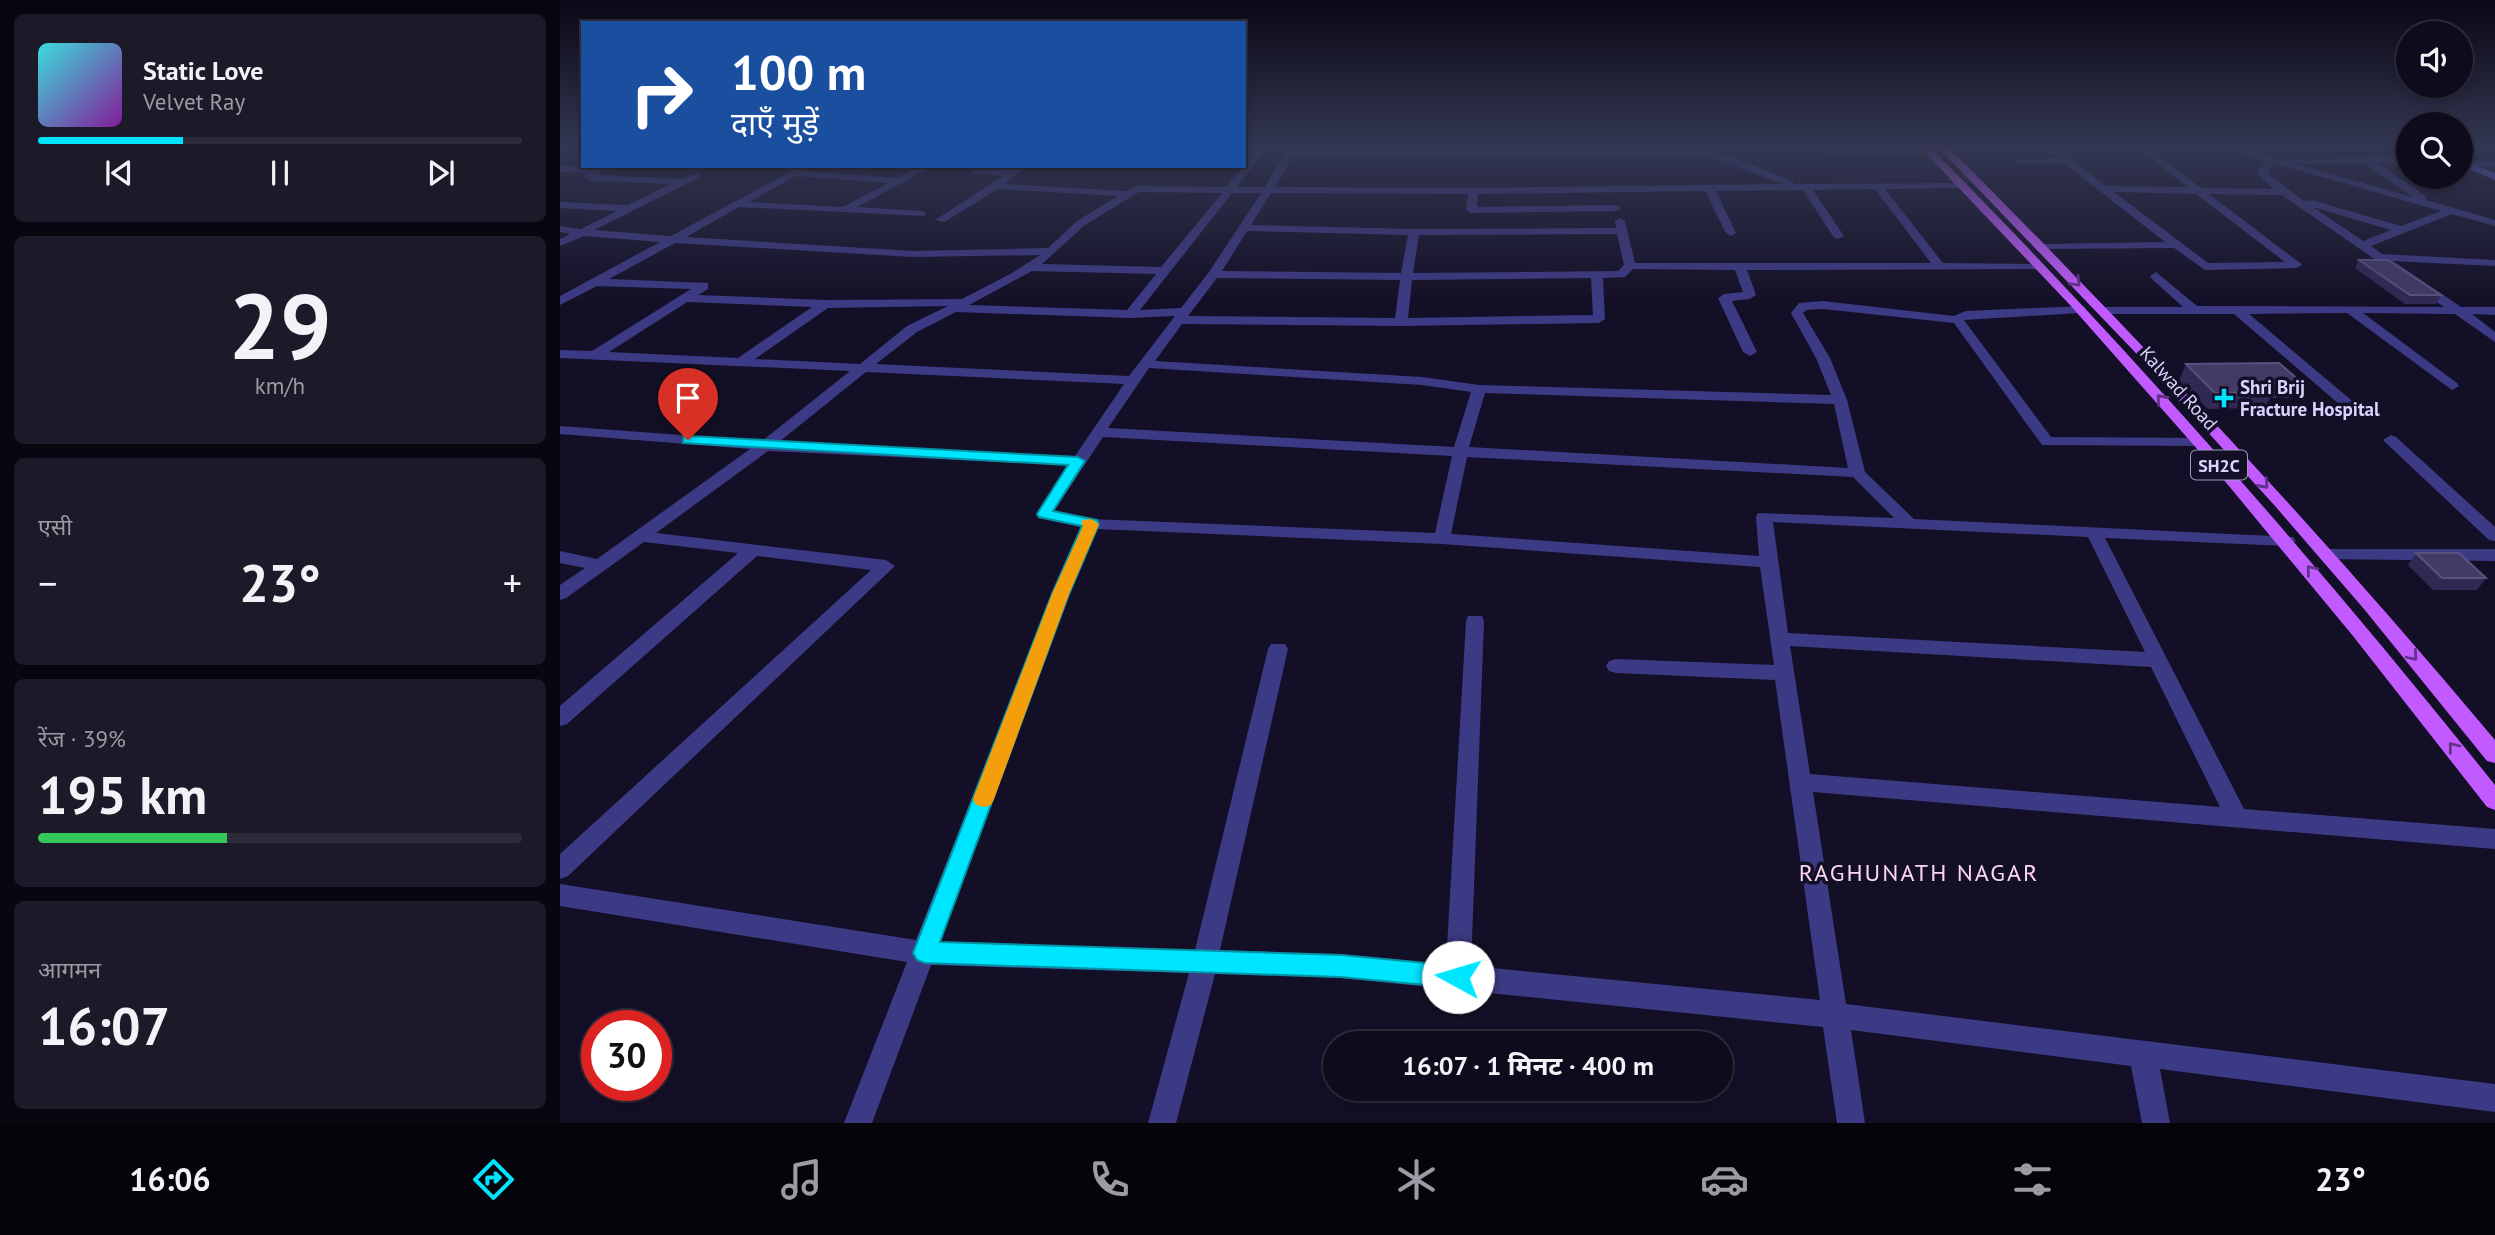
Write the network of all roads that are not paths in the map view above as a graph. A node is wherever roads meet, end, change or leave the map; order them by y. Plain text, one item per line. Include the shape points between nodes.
1 (651, 198) edge
2 (745, 198) edge
3 (865, 198) edge
4 (976, 198) edge
5 (1123, 198) edge
6 (1220, 198) edge
7 (1263, 198) edge
8 (1472, 198) edge
9 (1614, 198) edge
10 (1714, 198) edge
11 (1811, 198) edge
12 (1887, 198) edge
13 (1976, 198) edge
14 (1989, 198) edge
15 (2116, 198) edge
16 (2210, 198) edge
17 (2294, 198) edge
18 (2302, 198) edge
19 (2407, 198) edge
20 (2422, 198) edge
21 (734, 204) junction
22 (560, 205) edge
23 (2433, 206) junction
24 (631, 208) junction
25 (1616, 208) junction
26 (846, 209) junction
27 (1471, 210) junction
28 (2451, 211) junction
29 (921, 214) dead end
30 (940, 220) dead end
31 (2495, 223) edge
32 (1245, 228) junction
33 (560, 229) edge
34 (2402, 230) junction
35 (1622, 231) junction
36 (583, 232) junction
37 (1414, 232) junction
38 (1471, 232) junction
39 (1731, 233) dead end
40 (1838, 236) dead end
41 (673, 239) junction
42 (560, 243) edge
43 (2176, 245) junction
44 (2363, 245) junction
45 (2043, 247) junction
46 (1051, 251) junction
47 (2380, 257) junction
48 (2495, 263) edge
49 (1630, 265) junction
50 (1740, 266) junction
51 (1939, 266) junction
52 (1030, 267) junction
53 (2040, 267) junction
54 (1164, 271) junction
55 (1214, 274) junction
56 (1597, 274) junction
57 (2156, 276) dead end
58 (1406, 277) junction
59 (594, 282) junction
60 (685, 298) junction
61 (560, 300) edge
62 (825, 304) junction
63 (958, 305) junction
64 (2080, 309) junction
65 (2236, 309) junction
66 (2350, 309) junction
67 (2194, 310) junction
68 (2105, 311) junction
69 (2459, 311) junction
70 (2495, 311) edge
71 (1130, 314) junction
72 (1180, 316) junction
73 (1958, 320) junction
74 (1401, 322) junction
75 (2495, 338) edge
76 (1750, 352) dead end
77 (560, 354) edge
78 (594, 356) junction
79 (740, 363) junction
80 (1145, 364) junction
81 (863, 370) junction
82 (1133, 380) junction
83 (2452, 386) dead end
84 (1479, 389) junction
85 (1840, 400) junction
86 (2358, 414) dead end
87 (560, 430) edge
88 (1098, 432) junction
89 (2391, 440) dead end
90 (2200, 443) junction
91 (765, 446) junction
92 (1460, 453) junction
93 (1078, 461) junction
94 (1857, 472) junction
95 (1909, 523) junction
96 (1091, 524) junction
97 (2094, 531) junction
98 (640, 536) junction
99 (2495, 536) edge
100 (1442, 539) junction
101 (2287, 541) junction
102 (753, 550) junction
103 (2328, 555) junction
104 (2495, 555) edge
105 (560, 557) edge
106 (1768, 562) junction
107 (600, 565) junction
108 (560, 594) edge
109 (1475, 621) dead end
110 (1780, 639) junction
111 (1279, 649) dead end
112 (2158, 660) junction
113 (1616, 666) dead end
114 (1785, 673) junction
115 (560, 718) edge
116 (2495, 755) edge
117 (1801, 782) junction
118 (2495, 801) edge
119 (2237, 818) junction
120 (2495, 839) edge
121 (560, 869) edge
122 (560, 895) edge
123 (925, 953) junction
124 (1205, 962) junction
125 (1458, 977) junction
126 (1836, 1016) junction
127 (2143, 1055) junction
128 (2495, 1098) edge
129 (858, 1123) edge
130 (1162, 1123) edge
131 (1851, 1123) edge
132 (2156, 1123) edge

1 - 24 street
2 - 21 street
3 - 26 street
4 - 30 street
5 - 46 street via 1081,223
6 - 54 street
7 - 32 street
8 - 27 street
9 - 25 street
10 - 39 street
11 - 40 street
12 - 51 street
13 - 53 main road, Kalwad Road / SH2C
14 - 45 main road, Kalwad Road / SH2C
15 - 43 street
16 - 43 street via 2297,264 2207,267
17 - 44 street
18 - 34 street
19 - 23 street
20 - 23 street
21 - 26 street
21 - 41 street
22 - 24 street
23 - 28 street
24 - 36 street
25 - 27 street
25 - 35 street
26 - 29 street
27 - 38 street
28 - 31 street
28 - 34 street
32 - 37 street
32 - 55 street
33 - 36 street
34 - 44 street
35 - 38 street
35 - 49 street
36 - 41 street
36 - 42 street
37 - 38 street
37 - 58 street
41 - 46 street via 913,254
41 - 59 street
43 - 45 street
44 - 47 street
45 -> 68 main road, Kalwad Road / SH2C
46 - 52 street
47 - 48 street
47 - 69 street
49 - 50 street
49 - 56 street via 1621,274
50 - 51 street
50 - 76 street via 1750,295 1724,298
51 - 53 street
52 - 54 street
52 - 63 street
53 - 64 main road, Kalwad Road / SH2C
54 - 71 street
55 - 58 street
55 - 72 street
56 - 58 street
56 - 74 street via 1599,319
57 - 67 street
58 - 74 street
59 - 60 street via 704,286
59 - 61 street
60 - 62 street
60 - 78 street
62 - 63 street
62 - 79 street
63 - 71 street
63 - 81 street via 912,329
64 - 73 street via 1966,315
90 -> 64 main road, Kalwad Road / SH2C
65 - 66 street
65 - 67 street
65 - 86 street
66 - 69 street
66 - 83 street
67 - 68 street
68 -> 103 main road, Kalwad Road / SH2C
69 - 70 street
69 - 75 street
71 - 72 street
72 - 74 street
72 - 80 street
73 - 85 street via 1823,305 1798,309
73 - 90 street via 2047,442
77 - 78 street
78 - 79 street
79 - 81 street
80 - 82 street
80 - 84 street via 1422,381
81 - 82 street
81 - 91 street
82 - 88 street
84 - 85 street
84 - 92 street
85 - 94 street
87 - 91 street
88 - 92 street
88 - 93 street
89 - 99 street
90 - 101 main road, Kalwad Road / SH2C
91 - 93 street
91 - 98 street
92 - 94 street
92 - 100 street
93 - 96 street via 1044,514
94 - 95 street
95 - 97 street
95 - 106 street via 1764,517
96 - 100 street
96 - 123 street
97 - 101 street
97 - 112 street
98 - 102 street
98 - 107 street
100 - 106 street
118 -> 101 main road, Kalwad Road / SH2C
102 - 115 street
102 - 121 street via 886,566
103 - 104 street
103 -> 116 main road, Kalwad Road / SH2C
105 - 107 street
106 - 110 street
107 - 108 street
109 - 125 street
110 - 112 street
110 - 114 street
111 - 124 street
112 - 119 street
113 - 114 street
114 - 117 street
117 - 119 street
117 - 126 street
119 - 120 street
122 - 123 street
123 - 124 street
123 - 129 street
124 - 125 street via 1341,966
124 - 130 street
125 - 126 street
126 - 127 street
126 - 131 street
127 - 128 street
127 - 132 street

